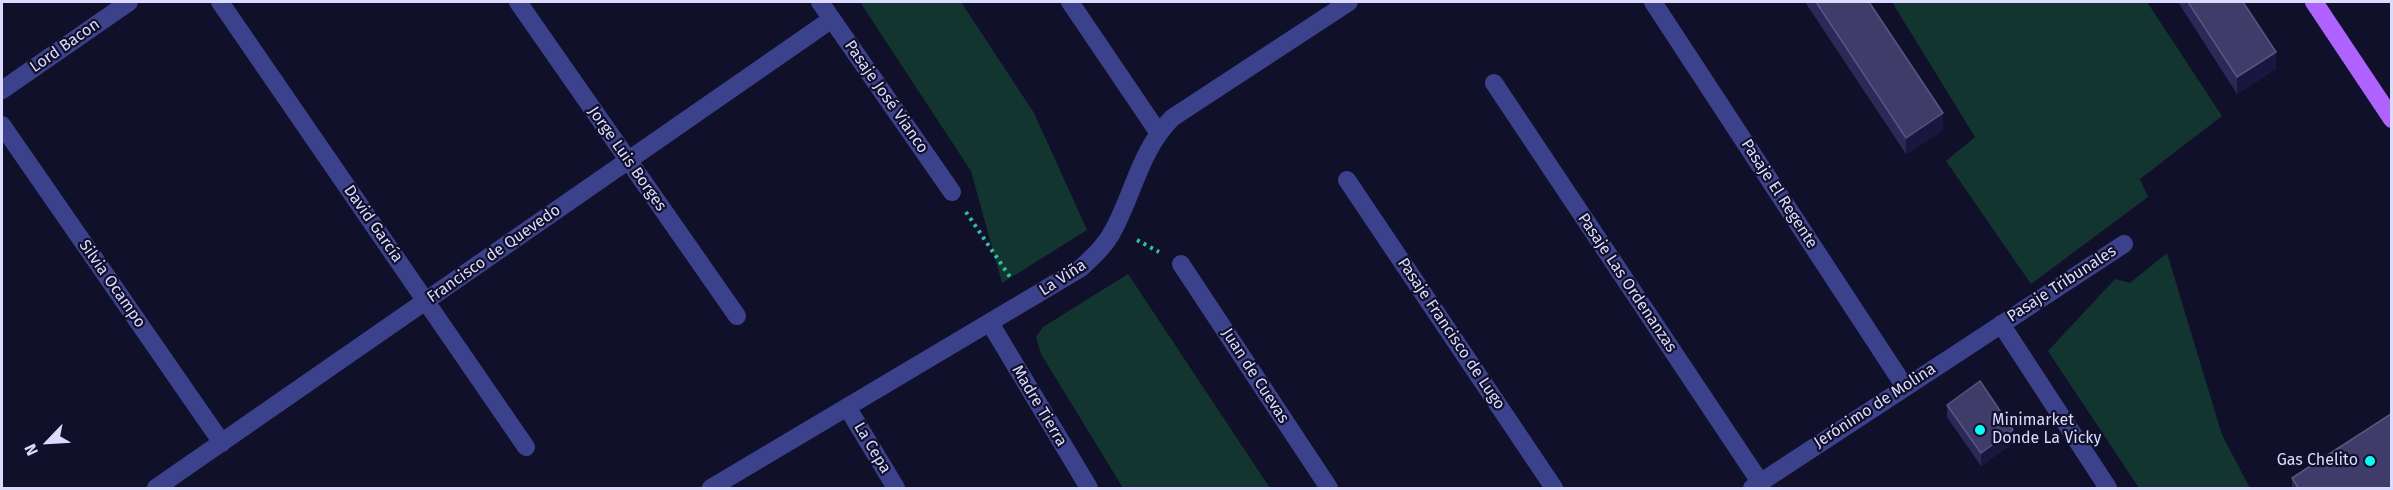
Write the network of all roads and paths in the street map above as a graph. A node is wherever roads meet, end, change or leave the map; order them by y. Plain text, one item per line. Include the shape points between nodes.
1 (129, 2) edge
2 (220, 2) edge
3 (518, 2) edge
4 (820, 2) edge
5 (1070, 2) edge
6 (1349, 2) edge
7 (1653, 2) edge
8 (2314, 2) edge
9 (832, 19) junction
10 (1494, 83) dead end
11 (2, 90) edge
12 (2391, 119) edge
13 (2, 125) edge
14 (1158, 132) junction
15 (629, 161) junction
16 (1347, 180) dead end
17 (952, 192) joint
18 (1115, 228) junction
19 (2124, 244) dead end
20 (1181, 264) joint
21 (426, 301) junction
22 (1026, 301) junction
23 (737, 316) dead end
24 (990, 323) junction
25 (2001, 324) junction
26 (1905, 387) junction
27 (847, 407) junction
28 (222, 443) junction
29 (525, 447) dead end
30 (1755, 485) edge
31 (2100, 486) edge
32 (156, 489) edge
33 (711, 489) edge
34 (896, 489) edge
35 (1089, 489) edge
36 (1329, 489) edge
37 (1554, 489) edge

1 - 11 street, Lord Bacon
2 - 21 street, David García
3 - 15 street, Jorge Luis Borges
4 - 9 street, Pasaje José Vianco
5 - 14 street
6 - 14 street, La Viña via 1188,106
7 - 26 street, Pasaje El Regente
8 - 12 main road
9 - 15 street, Francisco de Quevedo
9 - 17 street, Pasaje José Vianco
10 - 30 street, Pasaje Las Ordenanzas
13 - 28 street, Silvia Ocampo
14 - 18 street, La Viña
15 - 21 street, Francisco de Quevedo
15 - 23 street, Jorge Luis Borges
16 - 37 street, Pasaje Francisco de Lugo
17 - 22 path
18 - 20 path
18 - 22 street, La Viña via 1081,268
19 - 25 street, Pasaje Tribunales
20 - 36 street, Juan de Cuevas
21 - 28 street, Francisco de Quevedo
21 - 29 street, David García
22 - 24 street, La Viña
24 - 27 street, La Viña
24 - 35 street, Madre Tierra
25 - 26 street, Jerónimo de Molina
25 - 31 street
26 - 30 street, Jerónimo de Molina
27 - 33 street, La Viña
27 - 34 street, La Cepa
28 - 32 street, Francisco de Quevedo

